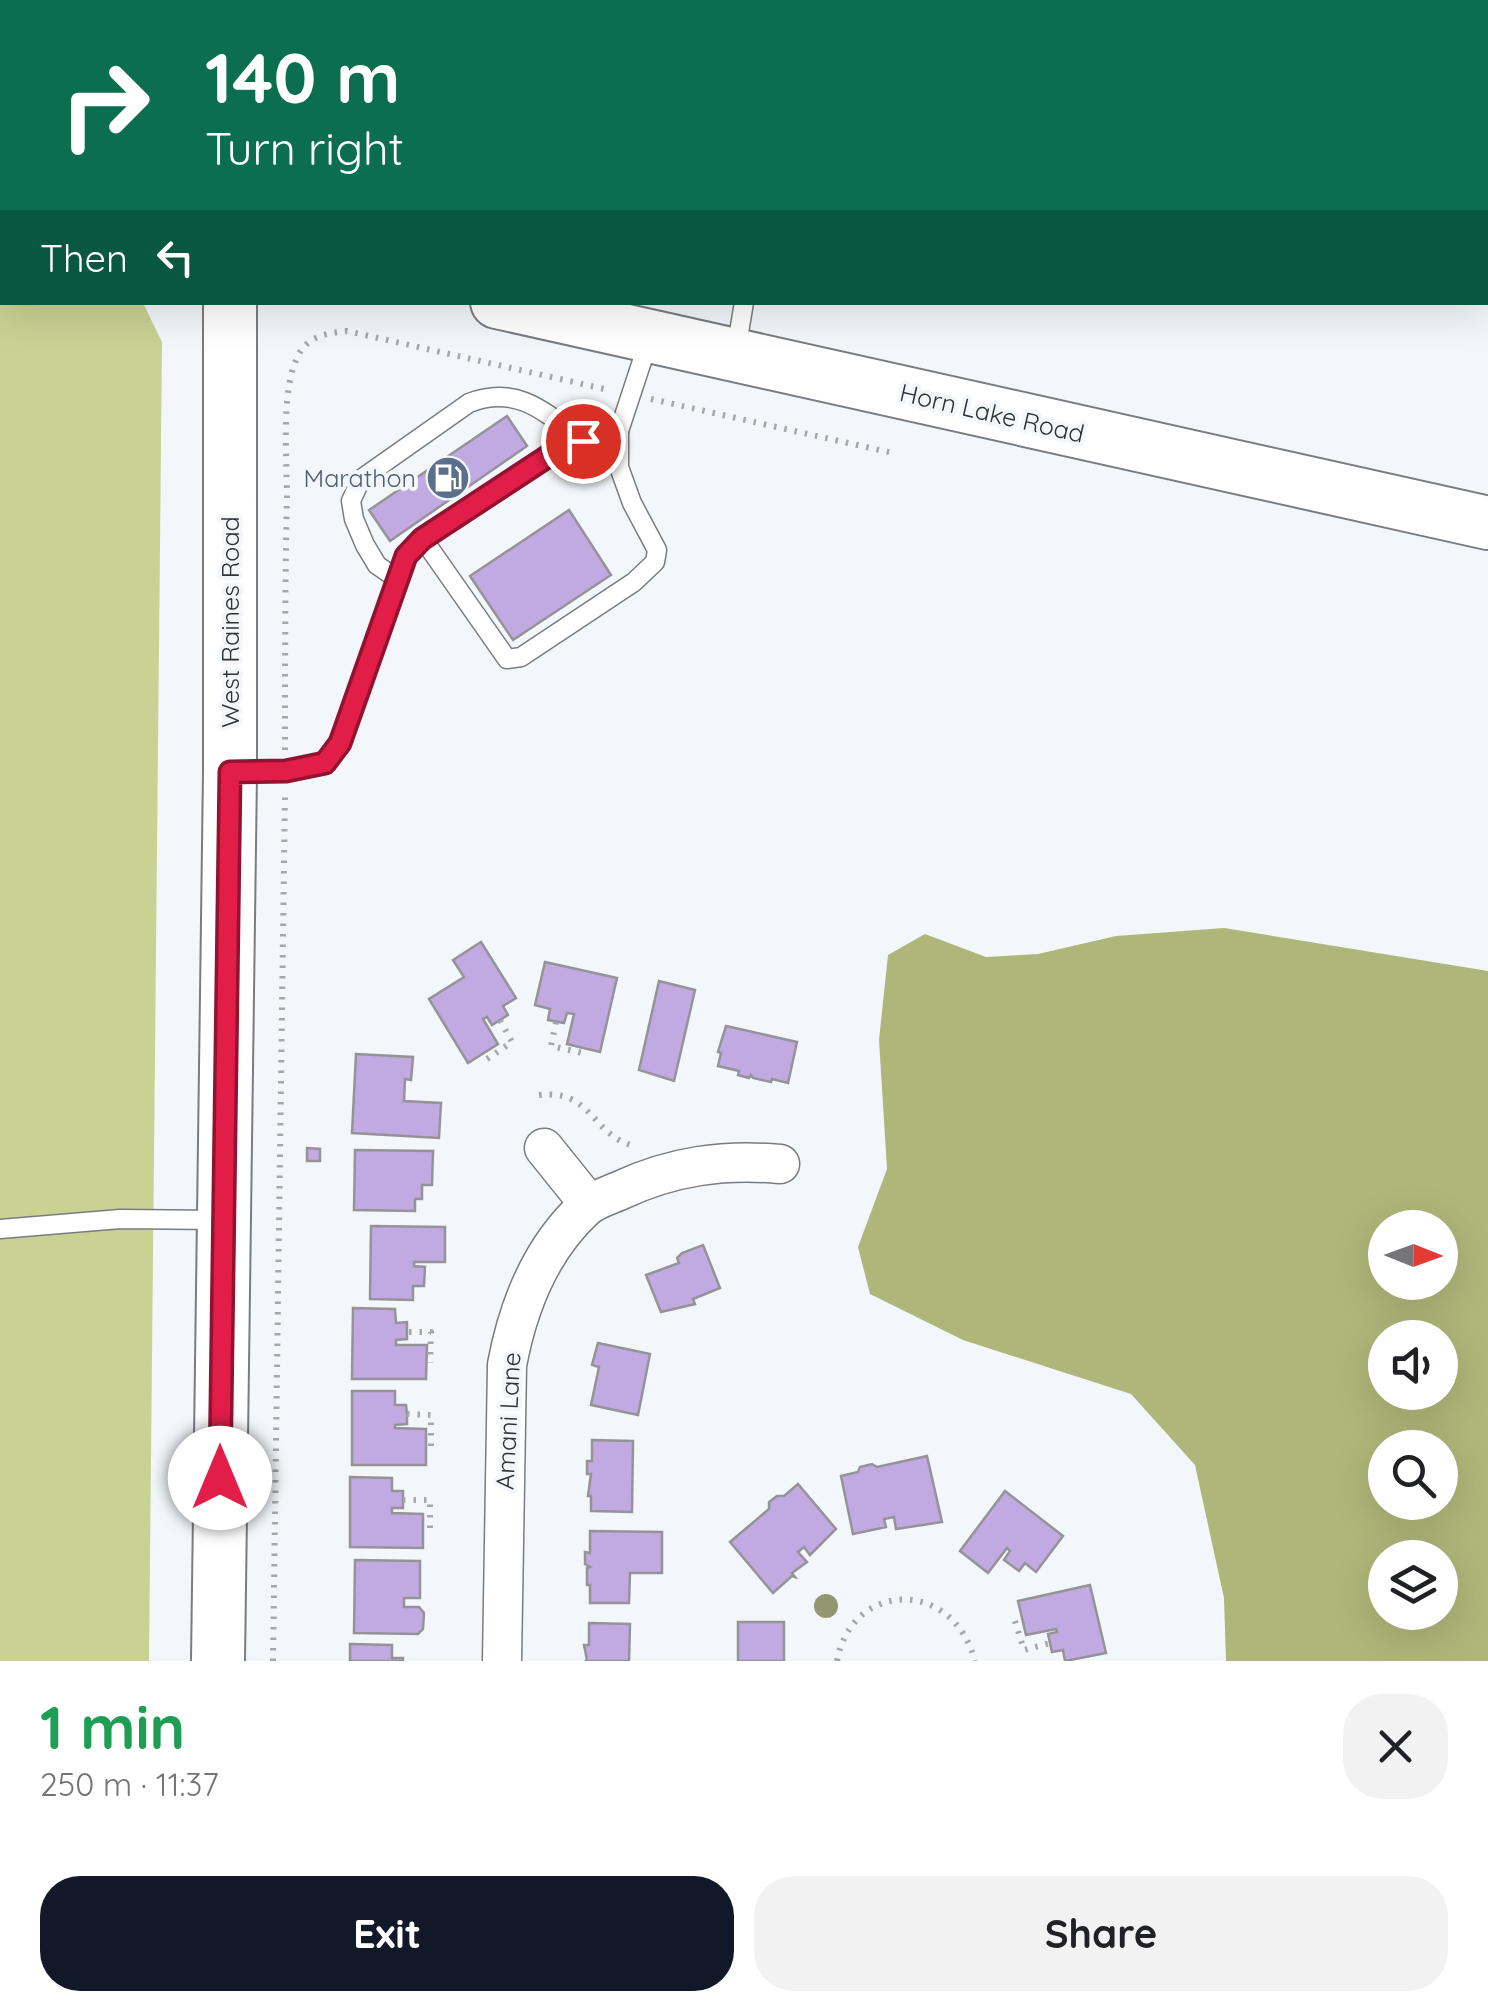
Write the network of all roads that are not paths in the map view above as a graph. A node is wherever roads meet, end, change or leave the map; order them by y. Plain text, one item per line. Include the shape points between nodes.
1 (230, 305) edge
2 (510, 305) edge
3 (744, 305) edge
4 (650, 337) junction
5 (735, 356) junction
6 (619, 431) junction
7 (583, 441) junction
8 (1488, 523) edge
9 (422, 539) junction
10 (398, 578) junction
11 (230, 772) junction
12 (544, 1148) dead end
13 (780, 1164) dead end
14 (589, 1204) junction
15 (223, 1220) junction
16 (0, 1229) edge
17 (218, 1661) edge
18 (502, 1661) edge

1 - 11 main road, West Raines Road
2 - 4 main road, Horn Lake Road
3 - 5 lane
4 - 5 main road, Horn Lake Road
4 - 6 lane
5 - 8 main road, Horn Lake Road
6 - 7 lane
6 - 9 lane via 619,467 657,550 656,562 521,657 507,659
7 - 9 lane via 553,453
7 - 10 lane via 529,401 488,396 361,480 351,501 354,520 377,565
9 - 10 lane
10 - 11 lane via 340,743 325,763
11 - 15 main road, West Raines Road
12 - 14 street
13 - 14 street via 700,1164
14 - 18 street, Amani Lane via 536,1273 507,1365
15 - 16 lane via 120,1218
15 - 17 main road, West Raines Road

